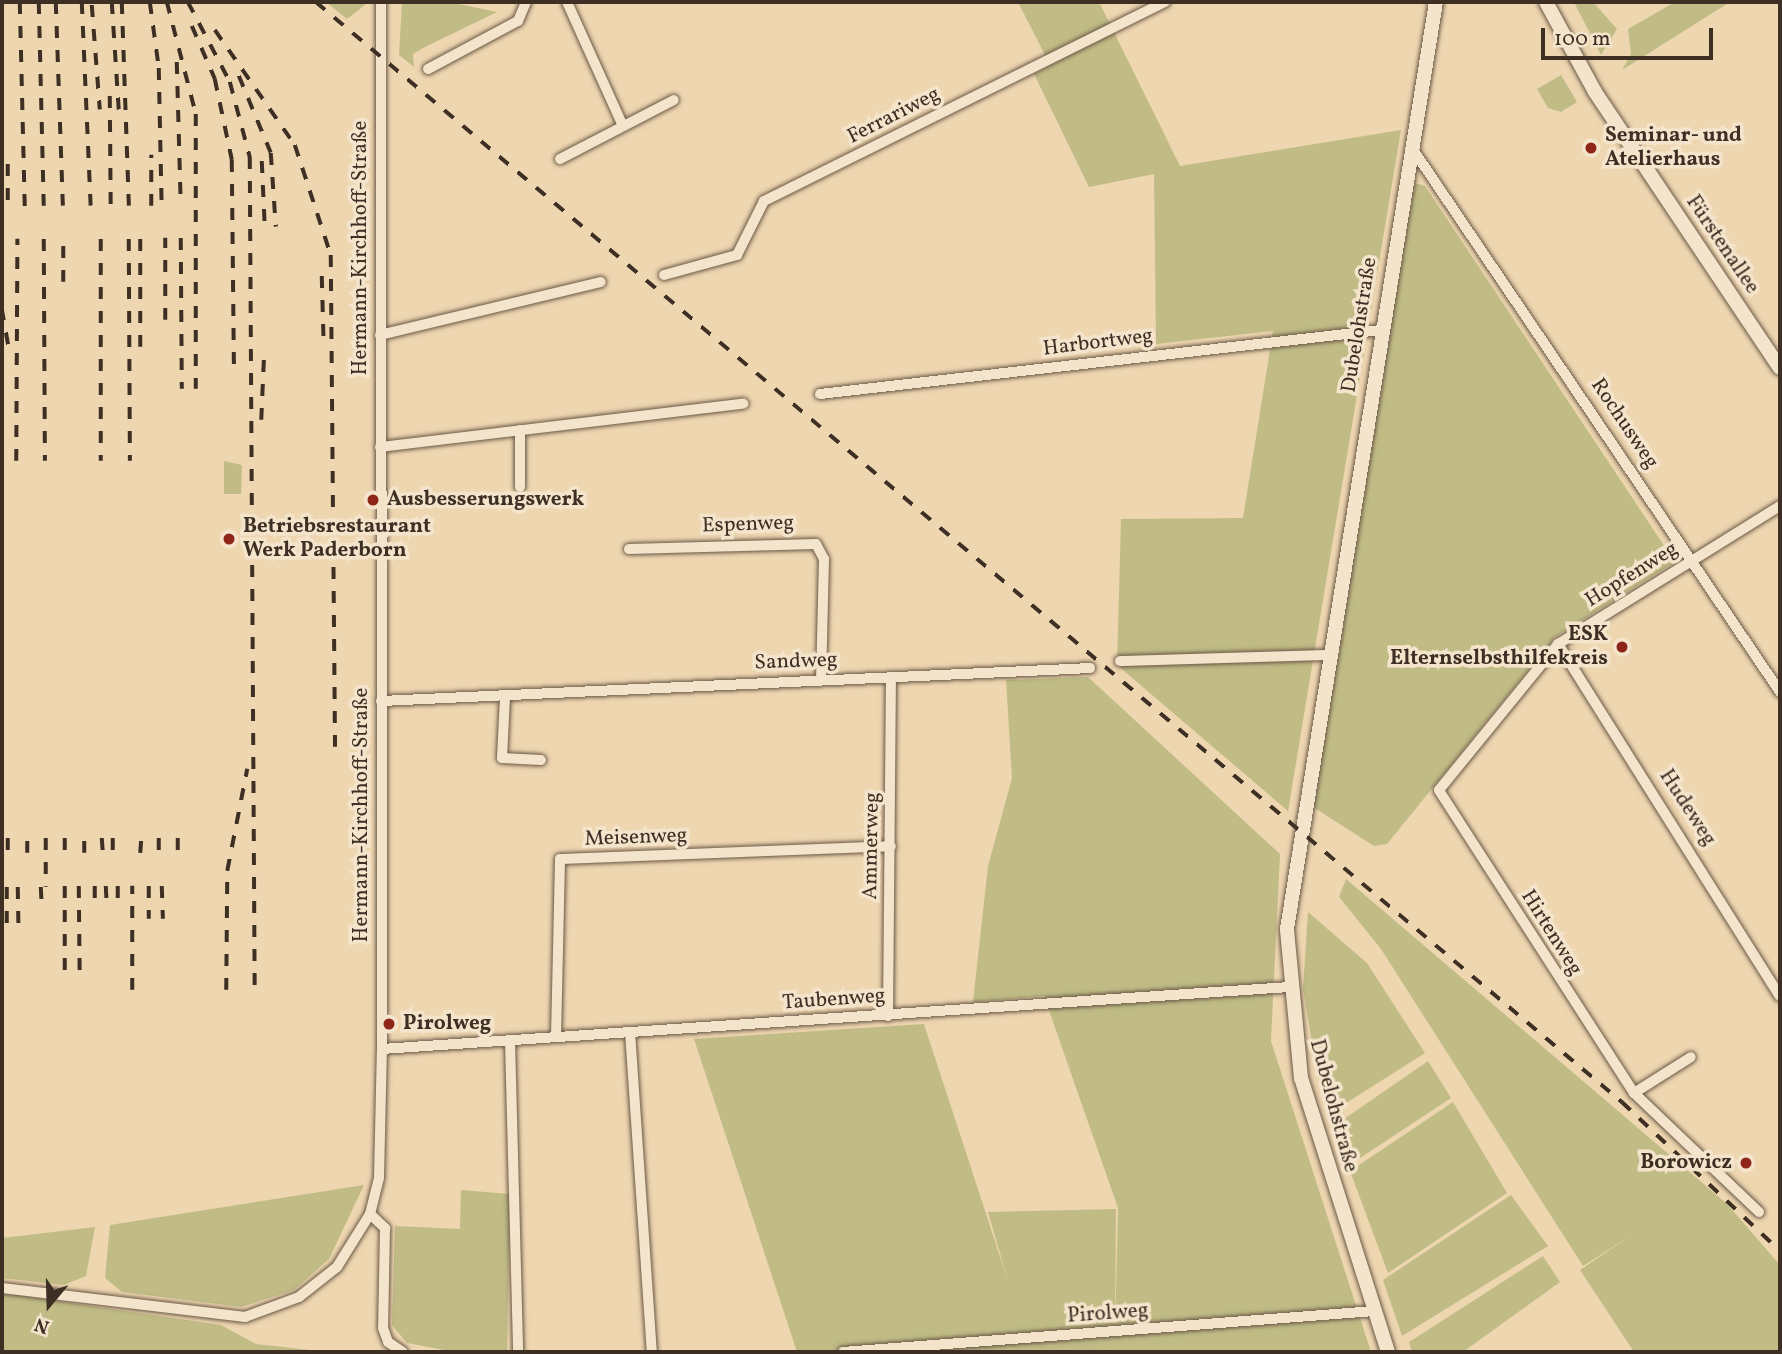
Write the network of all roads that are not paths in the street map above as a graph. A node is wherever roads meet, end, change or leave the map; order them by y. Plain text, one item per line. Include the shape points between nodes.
1 (381, 2) edge
2 (526, 2) edge
3 (567, 2) edge
4 (1165, 2) edge
5 (1436, 2) edge
6 (1546, 2) edge
7 (428, 69) dead end
8 (674, 100) dead end
9 (622, 126) junction
10 (1410, 145) junction
11 (560, 159) dead end
12 (1406, 170) junction
13 (1433, 179) junction
14 (664, 275) dead end
15 (601, 282) dead end
16 (1381, 330) junction
17 (380, 335) junction
18 (1780, 368) edge
19 (820, 394) dead end
20 (743, 404) dead end
21 (520, 430) junction
22 (380, 447) junction
23 (520, 487) dead end
24 (1780, 506) edge
25 (629, 549) dead end
26 (1693, 560) junction
27 (1558, 644) junction
28 (1328, 655) junction
29 (1120, 661) dead end
30 (1090, 668) dead end
31 (891, 677) junction
32 (821, 680) junction
33 (1780, 692) edge
34 (505, 697) junction
35 (381, 701) junction
36 (541, 760) dead end
37 (1439, 790) joint
38 (891, 846) junction
39 (1288, 987) junction
40 (1780, 996) edge
41 (888, 1016) junction
42 (630, 1032) junction
43 (556, 1037) junction
44 (510, 1041) junction
45 (383, 1049) junction
46 (1691, 1057) dead end
47 (1634, 1093) junction
48 (1759, 1212) dead end
49 (370, 1214) junction
50 (2, 1288) edge
51 (1375, 1311) junction
52 (402, 1352) edge
53 (518, 1352) edge
54 (652, 1352) edge
55 (843, 1352) edge
56 (1388, 1352) edge

1 - 17 street, Hermann-Kirchhoff-Straße
2 - 7 street via 518,21
3 - 9 street
4 - 14 street, Ferrariweg via 764,201 737,255
5 - 10 main road, Dubelohstraße
6 - 18 main road, Fürstenallee via 1590,86
8 - 9 street
9 - 11 street
10 - 12 main road, Dubelohstraße
10 - 13 street, Rochusweg
12 - 13 street
12 - 16 main road, Dubelohstraße
13 - 26 street, Rochusweg
15 - 17 street
16 - 19 street, Harbortweg
16 - 28 main road, Dubelohstraße
17 - 22 street, Hermann-Kirchhoff-Straße
20 - 21 street
21 - 22 street
21 - 23 street
22 - 35 street, Hermann-Kirchhoff-Straße
24 - 26 street, Hopfenweg
25 - 32 street, Espenweg via 816,544 824,559
26 - 27 street, Hopfenweg
26 - 33 street, Rochusweg
27 - 37 street, Hopfenweg
27 - 40 street, Hudeweg
28 - 29 street
28 - 39 main road, Dubelohstraße via 1292,886
30 - 31 street, Sandweg
31 - 32 street, Sandweg
31 - 38 street, Ammerweg
32 - 34 street, Sandweg
34 - 35 street, Sandweg
34 - 36 street via 502,758
35 - 45 street, Hermann-Kirchhoff-Straße
37 - 47 street, Hirtenweg
38 - 41 street, Ammerweg
38 - 43 street, Meisenweg via 560,859
39 - 41 street, Taubenweg
39 - 51 main road, Dubelohstraße via 1301,1078
41 - 42 street, Taubenweg
42 - 43 street, Taubenweg
42 - 54 street
43 - 44 street, Taubenweg
44 - 45 street, Taubenweg
44 - 53 street
45 - 49 street, Hermann-Kirchhoff-Straße via 379,1178
46 - 47 street
47 - 48 street, Hirtenweg
49 - 50 street, Hermann-Kirchhoff-Straße via 327,1274 299,1297 245,1317
49 - 52 street via 385,1228 383,1328 388,1342
51 - 55 street, Pirolweg
51 - 56 main road, Dubelohstraße

